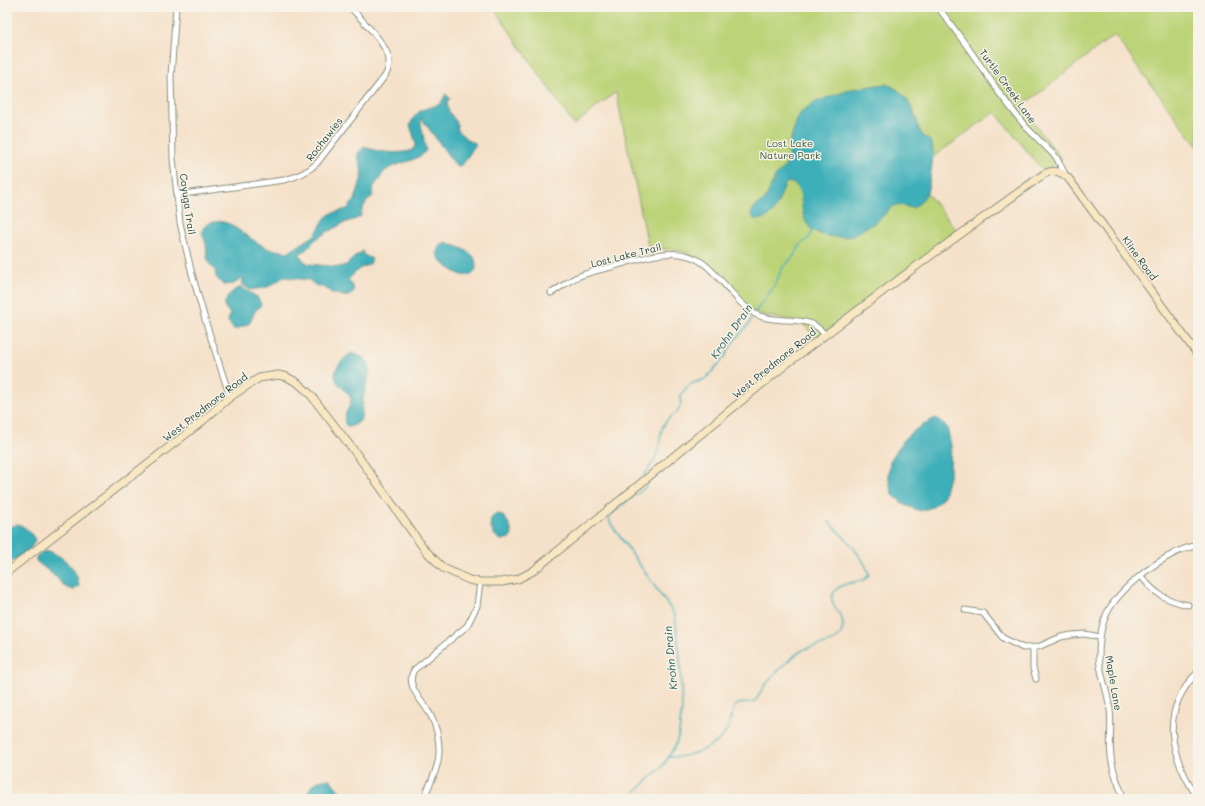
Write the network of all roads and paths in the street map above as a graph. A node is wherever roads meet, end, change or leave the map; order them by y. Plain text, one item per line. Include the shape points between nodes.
1 (176, 7) edge
2 (350, 7) edge
3 (938, 7) edge
4 (1065, 174) junction
5 (176, 195) junction
6 (551, 293) dead end
7 (826, 335) junction
8 (1198, 355) edge
9 (230, 397) junction
10 (1198, 545) edge
11 (7, 572) edge
12 (1141, 576) junction
13 (480, 582) junction
14 (1188, 605) dead end
15 (965, 610) dead end
16 (1100, 637) junction
17 (1033, 648) junction
18 (1198, 672) edge
19 (1036, 679) dead end
20 (1197, 794) edge
21 (423, 799) edge
22 (1124, 799) edge

1 - 5 street, Cayuga Trail via 171,76
2 - 5 street, Rochawies via 381,42 389,59 388,69 317,163 307,172 284,180
3 - 4 street, Turtle Creek Lane via 1024,126 1056,157
4 - 7 street, West Predmore Road via 1056,170 1044,174
4 - 8 street, Kline Road
5 - 9 street, Cayuga Trail via 192,274
6 - 7 street, Lost Lake Trail via 577,277 598,270 659,254 686,255 696,258 712,270 747,308 755,313 764,317 817,326
7 - 13 street, West Predmore Road via 784,366 533,571 518,579
9 - 11 street, West Predmore Road via 199,424
9 - 13 street, West Predmore Road via 266,376 278,375 298,383 313,398 358,456 425,550 443,568 469,580
10 - 12 street, Maple Lane via 1174,553
12 - 14 street via 1155,593
12 - 16 street, Maple Lane via 1112,604 1105,617
13 - 21 street via 477,606 467,626 414,670 411,676 412,687 431,716 438,734 439,751 434,774
15 - 17 street via 984,613 1003,638 1023,648
16 - 17 street via 1072,635
16 - 22 street, Maple Lane via 1099,658 1111,721 1111,756
17 - 19 street
18 - 20 street via 1179,697 1174,710 1172,729 1175,753

